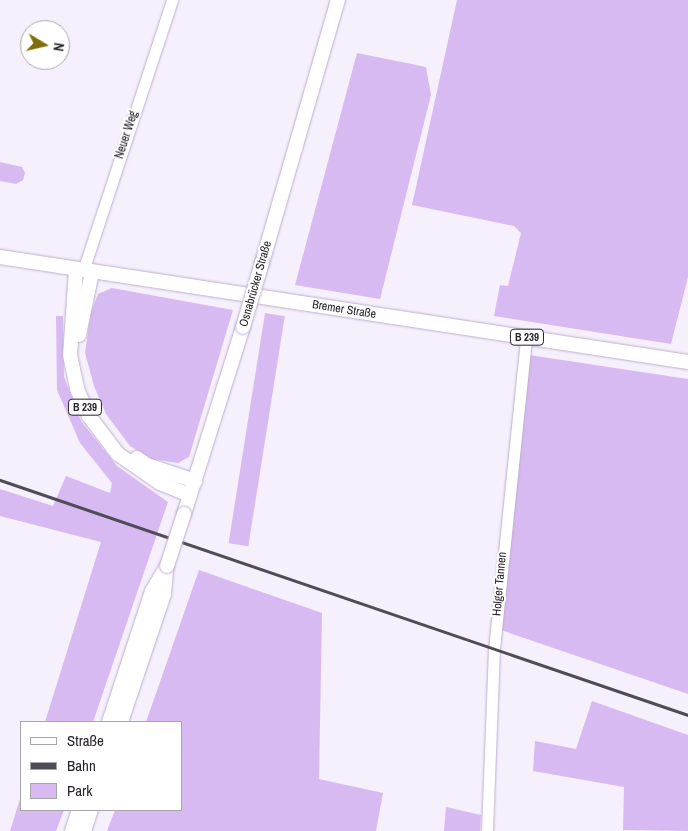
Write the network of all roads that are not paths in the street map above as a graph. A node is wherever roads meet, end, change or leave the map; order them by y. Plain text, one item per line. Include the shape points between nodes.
1 (172, 0) edge
2 (338, 0) edge
3 (0, 257) edge
4 (84, 271) junction
5 (526, 337) junction
6 (688, 362) edge
7 (195, 481) junction
8 (190, 495) junction
9 (167, 566) junction
10 (109, 721) edge
11 (121, 721) edge
12 (79, 811) edge
13 (91, 811) edge
14 (72, 831) edge
15 (84, 831) edge
16 (487, 831) edge

1 - 4 street, Neuer Weg
2 - 7 main road, Osnabrücker Straße, bridge
3 - 4 main road, Bremer Straße / B 239
4 - 5 main road, Bremer Straße / B 239
4 - 7 main road, B 239 via 76,356 95,412 121,446 147,465
4 - 8 main road, B 239 via 70,355 77,389 89,416 118,454 160,483
5 - 6 main road, Bremer Straße / B 239
5 - 16 street, Holger Tannen via 494,649
7 - 8 main road, Osnabrücker Straße
8 - 9 main road, Osnabrücker Straße, bridge
9 - 10 main road, Osnabrücker Straße via 152,591
9 - 11 main road, Osnabrücker Straße via 164,594
12 - 14 main road
13 - 15 main road

